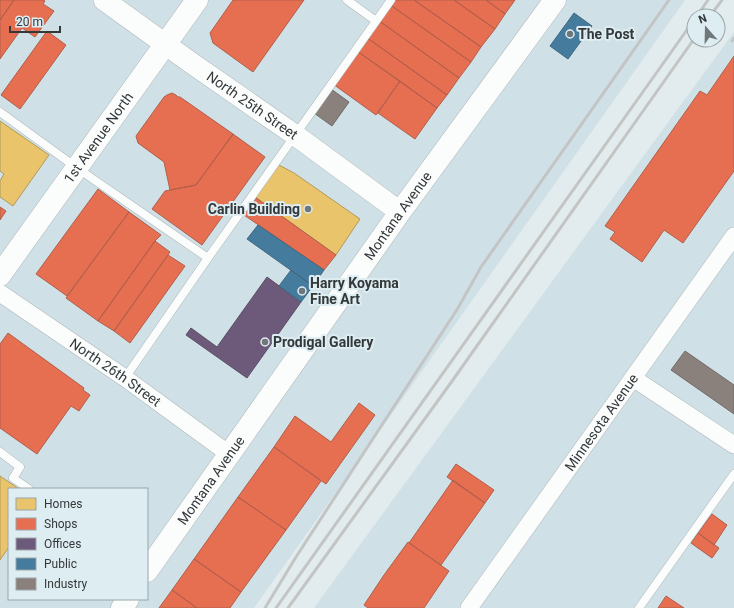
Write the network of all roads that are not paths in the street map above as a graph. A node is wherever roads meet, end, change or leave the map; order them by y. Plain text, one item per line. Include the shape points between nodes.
1 (104, 0) edge
2 (197, 0) edge
3 (347, 0) edge
4 (391, 0) edge
5 (555, 0) edge
6 (376, 21) junction
7 (166, 44) junction
8 (0, 112) edge
9 (295, 135) junction
10 (77, 168) junction
11 (400, 212) junction
12 (734, 236) edge
13 (208, 258) junction
14 (0, 275) edge
15 (0, 293) edge
16 (125, 378) junction
17 (633, 378) junction
18 (734, 445) edge
19 (0, 452) edge
20 (229, 454) junction
21 (734, 474) edge
22 (28, 488) edge
23 (148, 570) edge
24 (469, 608) edge
25 (639, 608) edge

1 - 7 street, North 25th Street
2 - 7 main road, 1st Avenue North
3 - 6 lane
4 - 6 lane
5 - 11 main road, Montana Avenue
6 - 9 lane
7 - 9 street, North 25th Street
7 - 10 main road, 1st Avenue North
8 - 10 lane
9 - 11 street, North 25th Street
9 - 13 lane
10 - 13 lane
10 - 14 main road, 1st Avenue North
11 - 20 main road, Montana Avenue
12 - 17 street, Minnesota Avenue
13 - 16 lane
15 - 16 street, North 26th Street
16 - 20 street, North 26th Street
17 - 18 street
17 - 24 street, Minnesota Avenue
19 - 22 lane via 20,467 13,478
20 - 23 main road, Montana Avenue
21 - 25 lane

